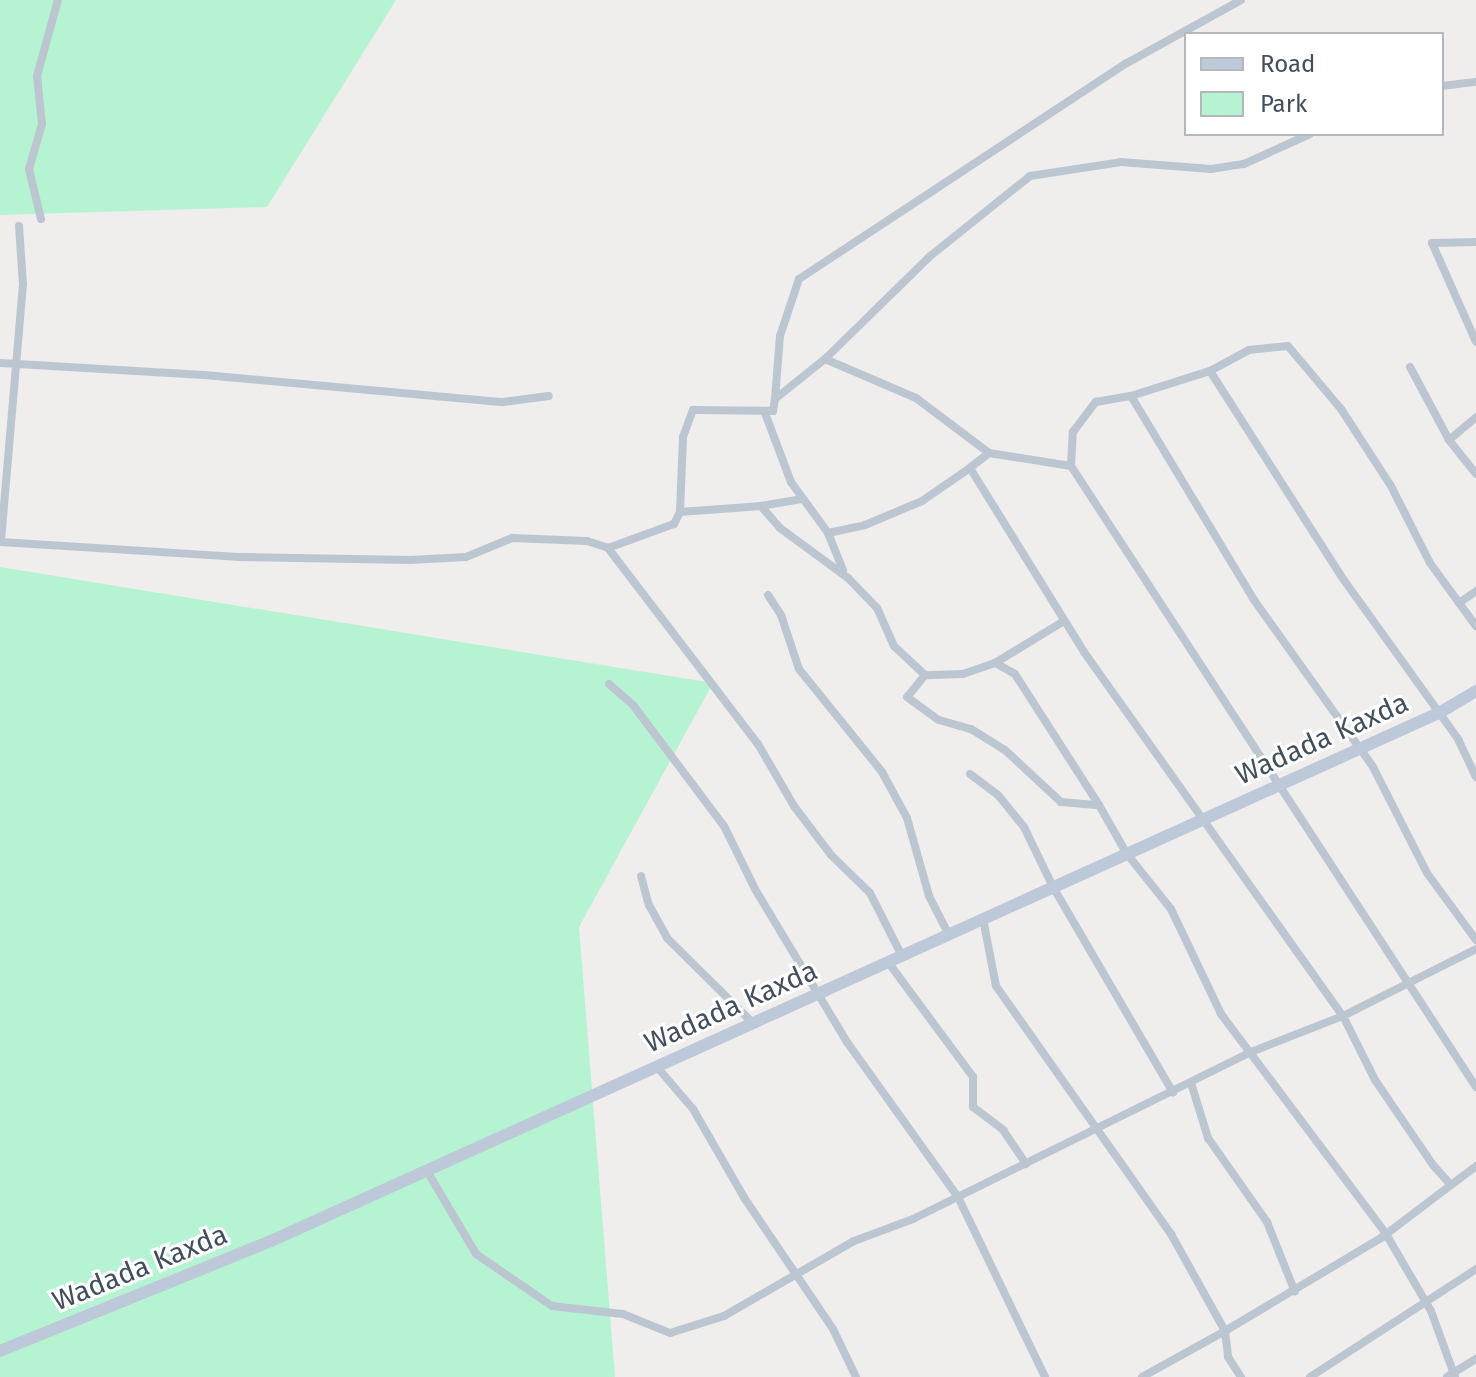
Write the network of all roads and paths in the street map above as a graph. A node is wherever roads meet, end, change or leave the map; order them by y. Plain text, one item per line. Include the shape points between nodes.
1 (58, 0) edge
2 (1241, 0) edge
3 (1476, 82) edge
4 (1444, 86) edge
5 (1306, 136) edge
6 (41, 219) dead end
7 (19, 226) dead end
8 (1476, 242) edge
9 (1476, 342) edge
10 (825, 359) junction
11 (0, 363) edge
12 (13, 363) junction
13 (1410, 367) dead end
14 (1210, 371) junction
15 (549, 396) dead end
16 (1131, 396) junction
17 (775, 399) junction
18 (765, 413) junction
19 (1476, 417) edge
20 (1449, 440) junction
21 (989, 453) junction
22 (1071, 466) junction
23 (970, 468) junction
24 (1476, 474) edge
25 (802, 499) junction
26 (761, 506) junction
27 (680, 512) junction
28 (828, 533) junction
29 (608, 548) junction
30 (848, 578) junction
31 (1476, 591) edge
32 (768, 595) dead end
33 (1459, 603) junction
34 (1064, 621) junction
35 (1476, 626) edge
36 (995, 663) junction
37 (925, 675) junction
38 (609, 684) dead end
39 (1476, 691) edge
40 (1439, 713) junction
41 (1359, 749) junction
42 (970, 774) dead end
43 (1476, 777) edge
44 (1279, 785) junction
45 (1099, 805) junction
46 (1205, 818) junction
47 (1127, 854) junction
48 (641, 876) dead end
49 (1053, 887) junction
50 (983, 919) junction
51 (949, 935) junction
52 (1476, 940) edge
53 (1476, 949) edge
54 (902, 956) junction
55 (888, 962) junction
56 (1412, 981) junction
57 (822, 992) junction
58 (1343, 1016) junction
59 (753, 1023) junction
60 (1251, 1052) junction
61 (657, 1067) junction
62 (1191, 1083) junction
63 (1476, 1087) edge
64 (1173, 1092) junction
65 (1101, 1129) junction
66 (1026, 1164) junction
67 (1476, 1166) edge
68 (427, 1171) junction
69 (1451, 1185) junction
70 (958, 1197) junction
71 (1386, 1234) junction
72 (1476, 1269) edge
73 (799, 1276) junction
74 (1295, 1292) junction
75 (1425, 1300) junction
76 (1225, 1331) junction
77 (0, 1351) edge
78 (1476, 1359) edge
79 (1452, 1376) edge
80 (856, 1377) edge
81 (1045, 1377) edge
82 (1142, 1377) edge
83 (1241, 1377) edge
84 (1310, 1377) edge

1 - 6 street via 37,76 42,124 29,169
2 - 17 street via 1127,63 799,279 780,336
3 - 4 street
5 - 10 street via 1244,164 1211,169 1121,162 1030,176 929,257
7 - 12 street via 23,284
8 - 9 street via 1432,243
10 - 17 street
10 - 21 street via 916,398
11 - 12 street
12 - 15 street via 503,402
12 - 29 street via 1,542 238,557 410,560 466,557 512,538 587,541
13 - 20 street
14 - 16 street
14 - 33 street via 1249,350 1288,346 1341,409
14 - 40 street via 1341,576
16 - 22 street via 1096,402 1073,432
16 - 41 street via 1196,510
17 - 18 street via 773,411
18 - 25 street
18 - 27 street via 693,410 683,437
19 - 20 street
20 - 24 street
21 - 22 street
21 - 23 street
22 - 44 street
23 - 28 street via 922,501 865,525
23 - 34 street
25 - 26 street
25 - 28 street
26 - 27 street
26 - 30 street via 780,528
27 - 29 street via 674,524
28 - 30 street
29 - 54 street via 758,744 831,855 870,893
30 - 37 street via 877,608 894,646
31 - 33 street
32 - 51 street via 781,615 799,669 882,772 907,818 925,885
33 - 35 street
34 - 36 street
34 - 46 street
36 - 37 street via 963,674
36 - 45 street via 1015,674
37 - 45 street via 907,697 939,720 971,729 1005,750 1061,802
38 - 57 street via 633,705 724,826 755,889
39 - 40 street, Wadada Kaxda
40 - 41 street, Wadada Kaxda
40 - 43 street
41 - 44 street, Wadada Kaxda
41 - 52 street via 1427,873
42 - 49 street via 998,795 1024,827
44 - 46 street, Wadada Kaxda
44 - 56 street
45 - 47 street
46 - 47 street, Wadada Kaxda
46 - 58 street
47 - 49 street, Wadada Kaxda
47 - 60 street via 1171,909 1221,1014
48 - 59 street via 667,938
49 - 50 street, Wadada Kaxda
49 - 64 street
50 - 51 street, Wadada Kaxda
50 - 65 street via 996,986
51 - 54 street, Wadada Kaxda
53 - 56 street
54 - 55 street, Wadada Kaxda
55 - 57 street, Wadada Kaxda
55 - 66 street via 973,1077 973,1107 1003,1130
56 - 58 street
56 - 63 street
57 - 59 street, Wadada Kaxda
57 - 70 street via 883,1099
58 - 60 street
58 - 69 street via 1375,1080
59 - 61 street, Wadada Kaxda
60 - 62 street
60 - 71 street
61 - 68 street, Wadada Kaxda
61 - 73 street via 693,1109 745,1199
62 - 64 street
62 - 74 street via 1208,1138 1267,1222
64 - 65 street
65 - 66 street
65 - 76 street via 1171,1234
66 - 70 street
67 - 69 street
68 - 73 street via 476,1254 552,1306 623,1314 670,1333 724,1316
68 - 77 street, Wadada Kaxda
69 - 71 street
70 - 73 street via 854,1241
70 - 81 street
71 - 74 street
71 - 75 street
72 - 75 street
73 - 80 street
74 - 76 street
75 - 79 street
75 - 84 street
76 - 82 street
76 - 83 street via 1228,1357
78 - 79 street

